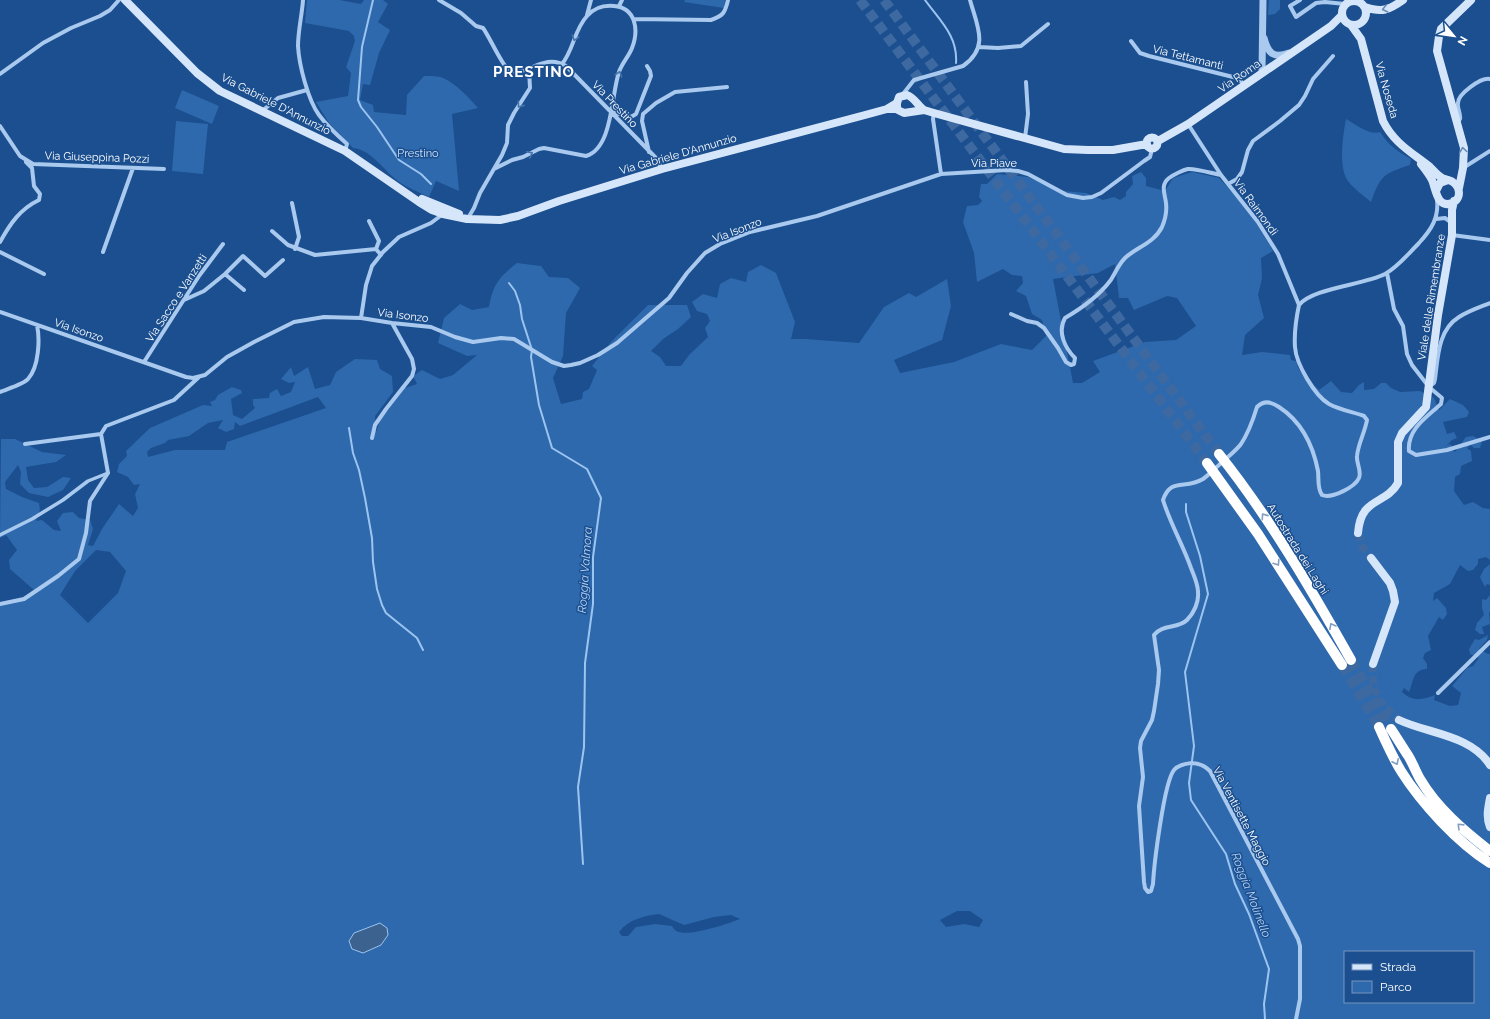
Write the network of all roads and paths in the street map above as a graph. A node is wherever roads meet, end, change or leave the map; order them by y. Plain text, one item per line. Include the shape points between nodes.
1 (120, 0) edge
2 (125, 0) edge
3 (303, 0) edge
4 (439, 0) edge
5 (591, 0) edge
6 (622, 0) edge
7 (728, 0) edge
8 (970, 0) edge
9 (1263, 0) edge
10 (1300, 0) edge
11 (1403, 0) edge
12 (1470, 0) edge
13 (1345, 4) junction
14 (619, 6) junction
15 (1365, 7) junction
16 (1342, 15) junction
17 (586, 16) junction
18 (634, 19) junction
19 (1363, 22) junction
20 (1048, 24) dead end
21 (1349, 24) junction
22 (1330, 26) junction
23 (1264, 34) junction
24 (1360, 39) junction
25 (1131, 41) dead end
26 (979, 47) junction
27 (1292, 52) junction
28 (1333, 56) dead end
29 (562, 64) junction
30 (647, 66) dead end
31 (529, 69) junction
32 (1262, 72) junction
33 (0, 74) edge
34 (1490, 79) edge
35 (1026, 82) dead end
36 (1245, 85) junction
37 (727, 87) dead end
38 (909, 87) junction
39 (308, 90) junction
40 (901, 96) junction
41 (913, 99) junction
42 (898, 106) junction
43 (924, 110) junction
44 (262, 111) junction
45 (911, 111) junction
46 (612, 112) junction
47 (934, 112) junction
48 (1457, 122) junction
49 (1188, 124) junction
50 (0, 126) edge
51 (1025, 138) junction
52 (1149, 147) junction
53 (345, 151) junction
54 (1490, 151) edge
55 (650, 152) junction
56 (20, 156) junction
57 (1417, 159) junction
58 (133, 168) junction
59 (164, 168) dead end
60 (1463, 168) junction
61 (494, 169) junction
62 (662, 169) junction
63 (941, 174) junction
64 (1221, 175) junction
65 (1448, 180) junction
66 (1228, 184) junction
67 (1459, 188) junction
68 (1436, 194) junction
69 (411, 196) junction
70 (292, 203) dead end
71 (1450, 205) junction
72 (432, 210) junction
73 (1438, 212) junction
74 (443, 214) junction
75 (456, 214) junction
76 (817, 216) joint
77 (470, 218) junction
78 (1436, 219) junction
79 (369, 221) dead end
80 (433, 221) junction
81 (1453, 224) junction
82 (272, 231) dead end
83 (1452, 236) junction
84 (1490, 240) edge
85 (0, 242) edge
86 (222, 244) dead end
87 (295, 248) junction
88 (376, 249) junction
89 (0, 252) edge
90 (103, 252) dead end
91 (381, 255) junction
92 (283, 260) dead end
93 (1387, 273) junction
94 (44, 274) dead end
95 (226, 274) junction
96 (244, 290) dead end
97 (184, 300) junction
98 (1490, 304) edge
99 (1299, 305) junction
100 (0, 312) edge
101 (1011, 314) dead end
102 (360, 318) junction
103 (392, 323) junction
104 (37, 325) junction
105 (144, 362) junction
106 (200, 377) junction
107 (1429, 388) junction
108 (0, 392) edge
109 (101, 434) junction
110 (1490, 437) edge
111 (372, 438) dead end
112 (25, 444) dead end
113 (1219, 454) tunnel mouth
114 (1207, 463) tunnel mouth
115 (108, 473) junction
116 (1358, 533) tunnel mouth
117 (0, 535) edge
118 (1371, 558) tunnel mouth
119 (0, 604) edge
120 (1490, 642) edge
121 (1351, 660) tunnel mouth
122 (1373, 664) tunnel mouth
123 (1342, 665) tunnel mouth
124 (1438, 693) dead end
125 (1399, 720) tunnel mouth
126 (1379, 728) tunnel mouth
127 (1391, 729) tunnel mouth
128 (1490, 765) edge
129 (1490, 798) edge
130 (1490, 827) edge
131 (1490, 851) edge
132 (1490, 863) edge
133 (1296, 1019) edge

1 - 33 street via 100,16 43,43
2 - 44 main road, Via Gabriele D'Annunzio via 197,73 220,90
3 - 39 street via 298,45 300,64
4 - 31 street via 476,26 483,28 507,68 518,72
5 - 17 street
6 - 14 street
7 - 18 street via 726,10 720,17 711,20
8 - 26 street via 980,39
9 - 23 street
10 - 13 street via 1290,6 1296,16 1316,3
11 -> 15 main road via 1387,10
12 - 48 main road via 1441,29 1437,51
13 - 15 main road via 1353,1
13 - 16 main road
14 - 17 street via 603,6
14 - 18 street
15 - 19 main road via 1366,15
16 - 21 main road
16 - 22 main road, Via Roma
17 -> 29 street
46 -> 18 street via 619,71 632,49 635,38
19 - 21 main road via 1358,25
19 - 24 main road, Via Noseda
20 - 26 street via 1021,46
21 - 22 main road, Via Roma
21 - 24 main road, Via Noseda
22 - 27 main road, Via Roma
23 - 27 street via 1269,51 1274,55 1281,56
23 - 32 street
24 - 57 main road, Via Noseda via 1383,121 1393,137
25 - 36 street, Via Tettamanti via 1140,53 1237,78
26 - 38 street via 973,58 963,66 914,80
27 - 32 main road, Via Roma
28 - 66 street via 1313,79 1298,104 1253,141 1242,172 1237,179
29 - 31 street via 547,61
29 - 46 street, Via Prestino
30 - 46 street via 651,76 636,114 631,118
31 -> 61 street via 530,88 508,126 507,143
32 - 36 main road, Via Roma
34 - 48 street via 1486,78 1473,85 1459,99 1461,116
35 - 51 street via 1028,114
36 - 49 main road, Via Roma
37 - 55 street via 675,92 651,106 643,114 642,121
38 - 40 street
38 - 41 street
39 - 44 street via 278,98
39 - 53 street via 318,114 346,144
40 - 41 main road via 907,95
40 - 42 main road
41 - 43 main road
41 - 45 main road via 914,106
42 - 45 main road via 904,113
42 - 62 main road, Via Gabriele D'Annunzio
43 - 45 main road
43 - 47 main road
44 - 53 main road, Via Gabriele D'Annunzio
46 - 55 street, Via Prestino
61 -> 46 street via 544,148 580,156 591,154 599,148
47 - 51 main road
47 - 63 street
60 -> 48 main road via 1464,148
49 - 52 main road, Via Roma via 1158,141 1157,146
49 - 64 street, Via Raimondi
50 - 56 street
51 - 52 main road via 1064,149 1113,150
52 - 63 street, Via Piave via 1150,156 1092,197 1067,195 1018,171
53 - 69 main road, Via Gabriele D'Annunzio
54 - 60 street
55 - 62 street, Via Prestino
56 - 58 street, Via Giuseppina Pozzi via 33,164
56 - 85 street via 32,168 34,186 40,194 39,200 18,214
57 - 65 main road, Via Noseda
57 - 68 main road, Via Noseda via 1426,170
58 - 59 street, Via Giuseppina Pozzi
58 - 90 street
60 - 67 main road
61 - 77 street via 480,193
62 - 77 main road, Via Gabriele D'Annunzio via 518,216 500,220
63 - 76 street, Via Piave
64 - 66 street, Via Raimondi
64 - 101 street via 1189,169 1170,177 1165,182 1163,190 1166,212 1162,228 1144,246 1125,258 1096,297 1065,318 1063,340 1068,352 1075,358 1074,364 1066,362 1044,328
65 - 67 main road via 1456,183
65 - 68 main road via 1440,183
66 - 99 street, Via Raimondi via 1258,222 1279,256
67 - 71 main road via 1458,197
68 - 71 main road
68 - 73 street
69 - 72 main road, Via Gabriele D'Annunzio
69 - 75 main road, Via Gabriele D'Annunzio
70 - 87 street via 299,237
71 - 73 street
71 - 81 main road, Viale delle Rimembranze
72 - 74 main road, Via Gabriele D'Annunzio
72 - 80 street via 436,215
73 - 78 street
74 - 75 main road, Via Gabriele D'Annunzio
74 - 80 street
75 - 77 main road, Via Gabriele D'Annunzio
75 - 80 street
76 - 103 street, Via Isonzo via 750,232 705,253 657,309 617,343 580,363 564,366 552,362 514,339 473,342 431,327
78 - 81 street via 1445,218
78 - 93 street via 1428,234
79 - 88 street via 379,241
80 - 91 street via 399,237
81 - 83 main road, Viale delle Rimembranze
82 - 87 street
83 - 84 street
83 - 107 main road, Viale delle Rimembranze via 1438,315
86 - 97 street, Via Sacco e Vanzetti
87 - 88 street via 315,255
88 - 91 street
89 - 94 street
91 - 102 street via 372,266
92 - 95 street via 266,276 243,256
93 - 99 street via 1306,298
93 - 107 street via 1394,309 1404,332 1407,354
95 - 96 street
95 - 97 street via 204,291
97 - 105 street, Via Sacco e Vanzetti
98 - 107 street via 1458,318 1449,327 1439,348 1434,383
99 - 133 street, Via Ventisette Maggio via 1295,349 1309,380 1325,401 1364,416 1367,420 1357,455 1360,475 1357,481 1338,494 1330,497 1322,495 1318,486 1314,455 1299,424 1290,414 1276,405 1265,402 1257,407 1241,444 1224,460 1196,483 1176,485 1165,493 1163,500 1187,556 1198,591 1196,608 1186,621 1157,631 1154,635 1159,670 1158,684 1152,720 1141,741 1143,777 1139,806 1144,882 1148,892 1151,891 1153,884 1168,784 1174,770 1184,764 1199,763 1210,771 1298,939 1300,999
100 - 104 street, Via Isonzo
102 - 103 street, Via Isonzo
102 - 106 street, Via Isonzo via 324,317 294,322 234,353
103 - 111 street via 412,359 414,369 412,376 375,425
104 - 105 street, Via Isonzo
104 - 108 street via 38,351 33,372 28,380
105 - 106 street, Via Isonzo via 186,377
106 - 109 street via 174,400 106,426
107 - 110 street via 1442,398 1441,404 1424,418 1413,432 1408,442 1409,451 1416,455 1447,450
107 - 116 main road, Viale delle Rimembranze via 1426,407 1402,433 1398,442 1398,483 1363,512 1358,523
109 - 112 street
109 - 115 street
121 -> 113 highway, Autostrada dei Laghi via 1293,560
114 -> 123 highway via 1266,546
115 - 117 street via 88,481 63,500
115 - 119 street via 90,501 86,533 79,559 24,599
118 - 122 main road via 1390,583 1395,602
120 - 124 street
125 - 128 main road via 1463,742 1476,749
126 -> 132 highway via 1412,788 1465,846
131 -> 127 highway via 1436,801
129 - 130 main road via 1487,813

